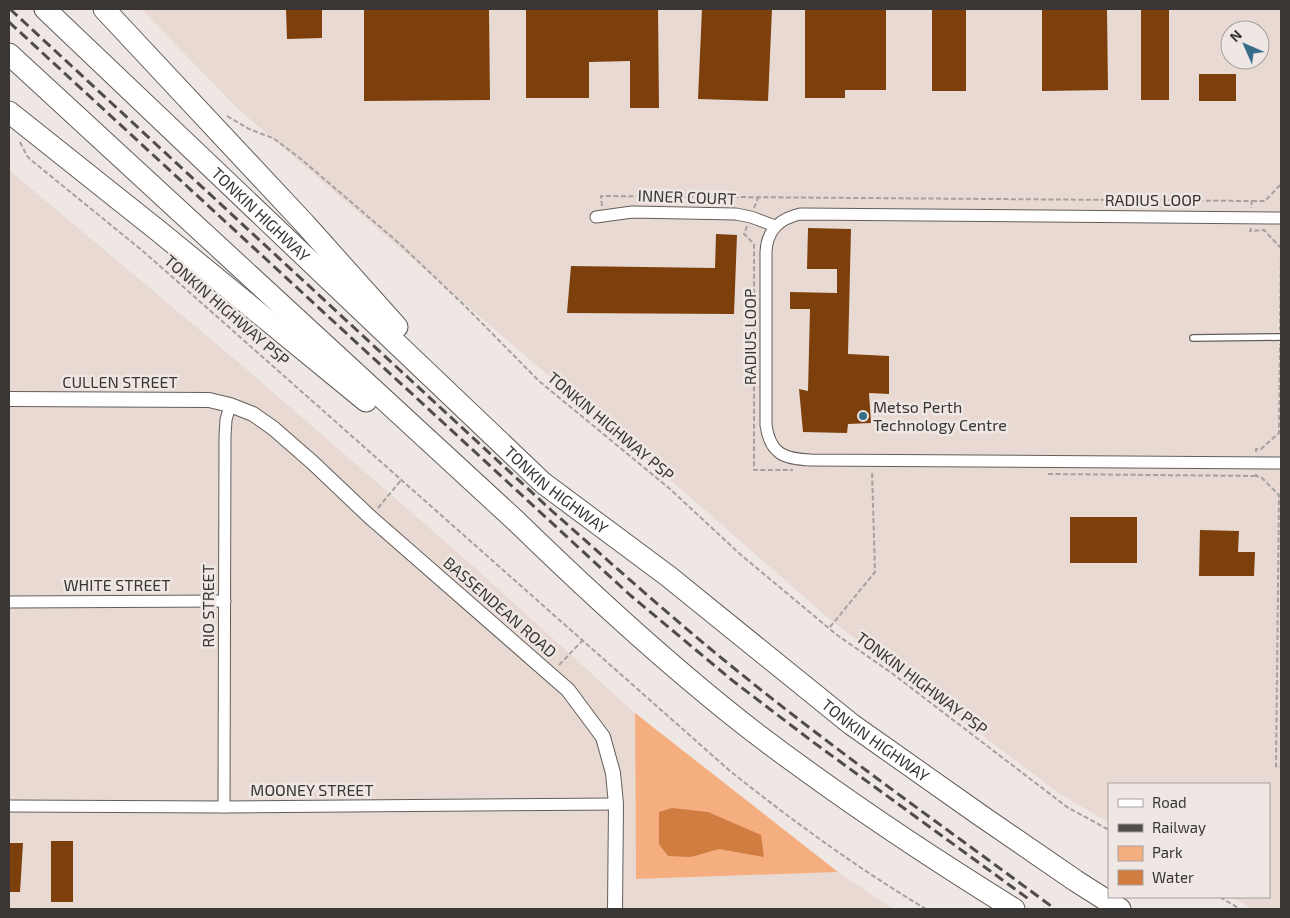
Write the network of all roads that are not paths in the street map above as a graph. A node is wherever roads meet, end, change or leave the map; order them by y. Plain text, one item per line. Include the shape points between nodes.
1 (45, 9) edge
2 (104, 9) edge
3 (9, 54) edge
4 (9, 112) edge
5 (600, 216) road end
6 (1281, 218) edge
7 (775, 226) junction
8 (1281, 336) edge
9 (1193, 338) dead end
10 (9, 399) edge
11 (230, 405) junction
12 (1281, 463) edge
13 (516, 522) junction
14 (668, 576) junction
15 (9, 602) edge
16 (225, 602) junction
17 (616, 804) junction
18 (9, 806) edge
19 (224, 807) junction
20 (615, 909) edge
21 (1014, 909) edge
22 (1120, 909) edge

1 - 14 highway, TONKIN HIGHWAY via 543,483
2 - 14 highway via 434,368
3 - 13 highway
4 - 13 highway
5 - 7 street, INNER COURT via 632,212 736,214
6 - 7 street, RADIUS LOOP via 808,214 793,216
7 - 12 street, RADIUS LOOP via 766,242 766,426 770,443 780,454 792,459 810,460
8 - 9 lane
10 - 11 street, CULLEN STREET via 173,399 209,400
11 - 16 street, RIO STREET via 224,436
11 - 17 street, BASSENDEAN ROAD via 253,414 273,428 568,690 603,736 613,773
13 - 21 highway via 588,591 694,684 754,731 875,818
14 - 22 highway, TONKIN HIGHWAY via 851,724
15 - 16 street, WHITE STREET
16 - 19 street, RIO STREET
17 - 19 street, MOONEY STREET
17 - 20 street, BASSENDEAN ROAD
18 - 19 street, MOONEY STREET

